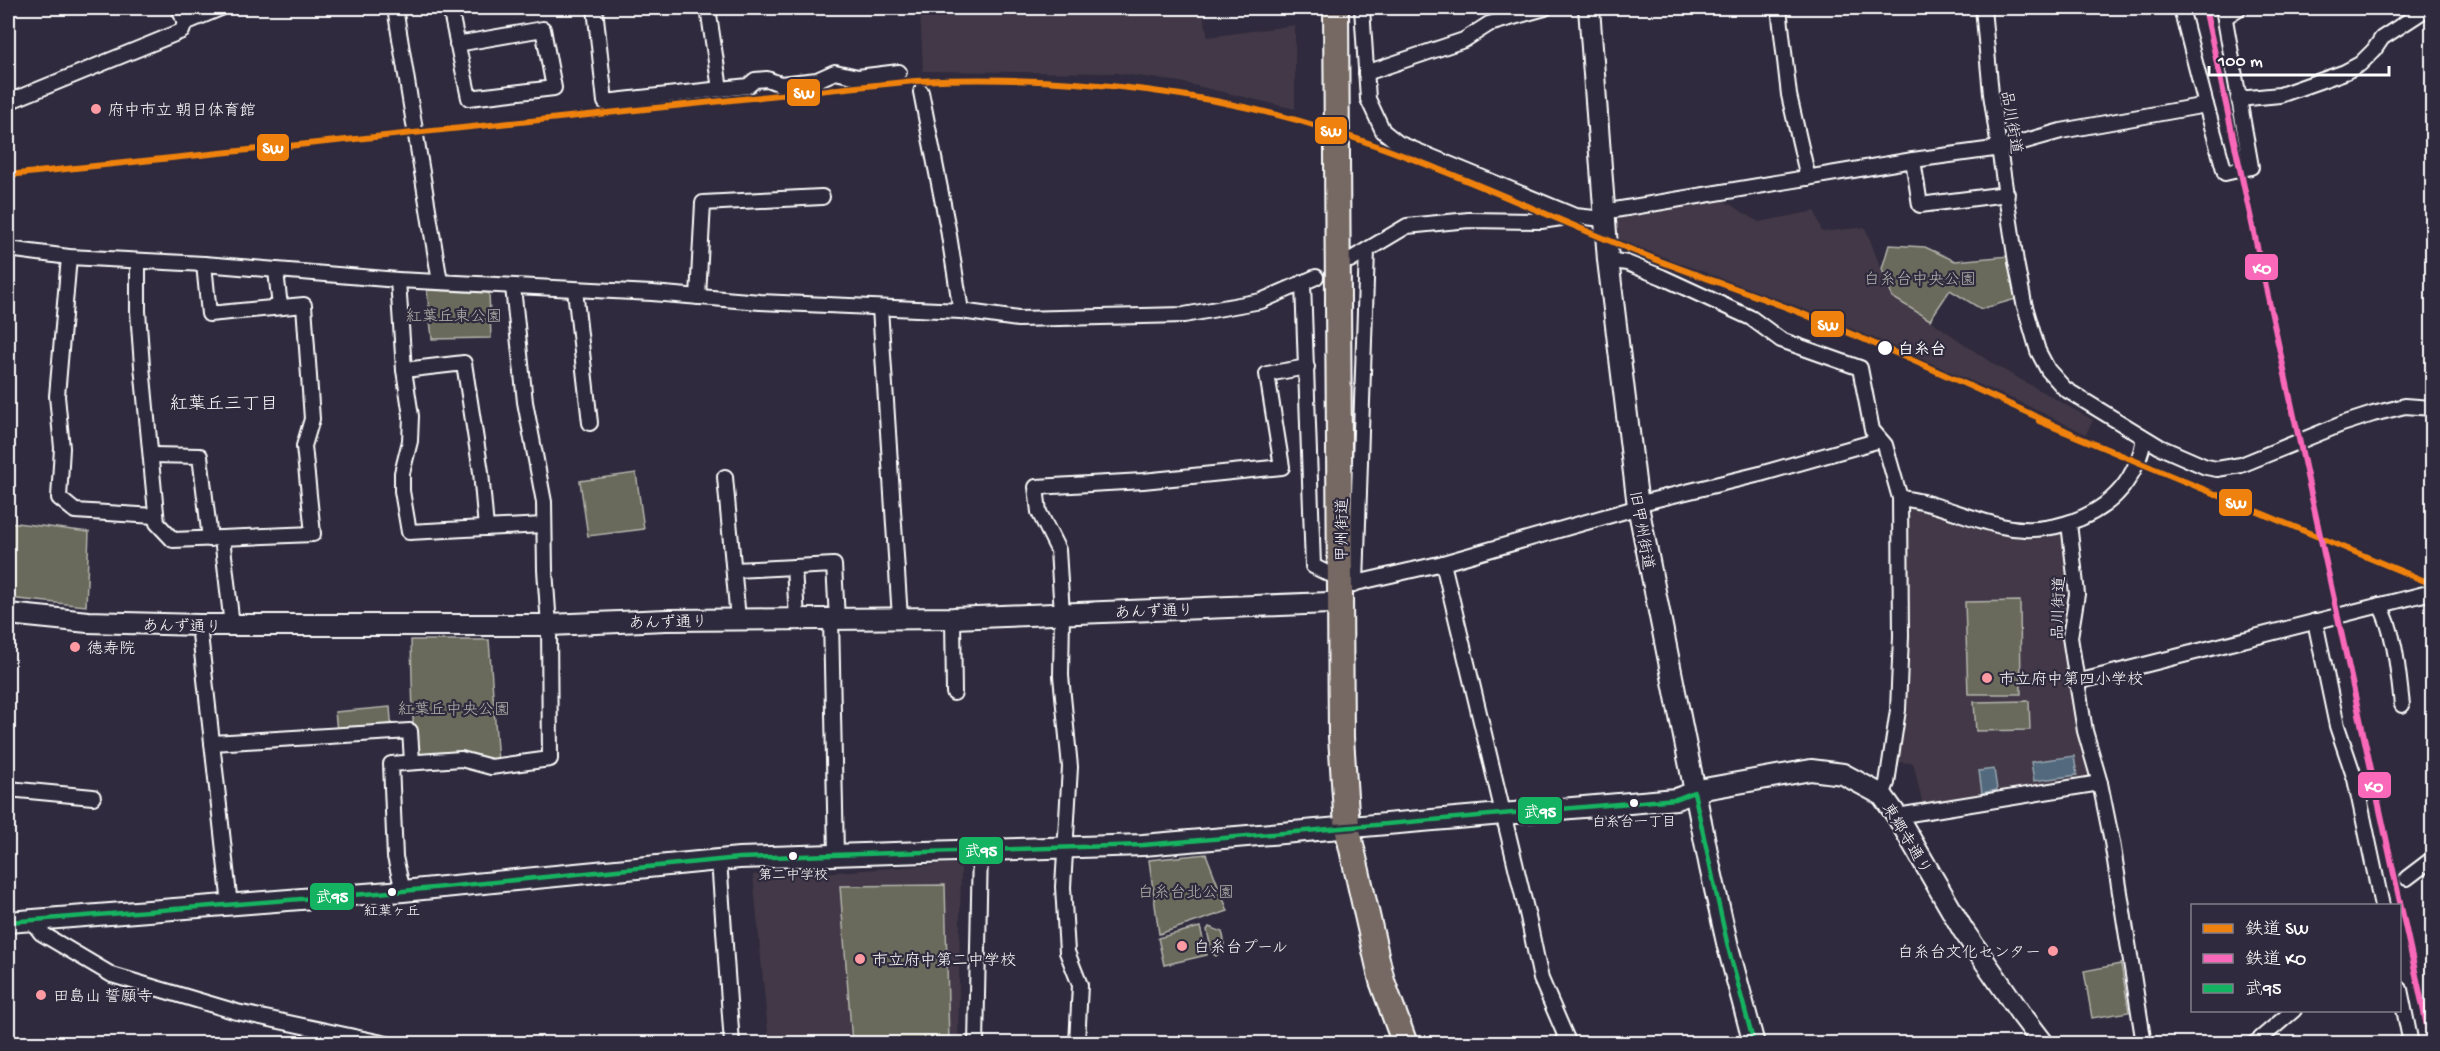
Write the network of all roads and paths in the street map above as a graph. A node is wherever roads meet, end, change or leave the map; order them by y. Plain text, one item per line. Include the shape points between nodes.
1 (179, 8) edge
2 (221, 8) edge
3 (395, 8) edge
4 (450, 8) edge
5 (595, 8) edge
6 (708, 8) edge
7 (1326, 8) edge
8 (1336, 8) edge
9 (1362, 8) edge
10 (1545, 8) edge
11 (1589, 8) edge
12 (1779, 8) edge
13 (1983, 8) edge
14 (2181, 8) edge
15 (2239, 8) edge
16 (2428, 8) edge
17 (2224, 12) edge
18 (185, 23) junction
19 (457, 44) junction
20 (899, 72) dead end
21 (1366, 73) junction
22 (720, 89) junction
23 (921, 92) dead end
24 (2238, 99) junction
25 (8, 102) edge
26 (2206, 105) junction
27 (1331, 120) junction
28 (2001, 148) junction
29 (1913, 160) junction
30 (1808, 178) junction
31 (2007, 194) junction
32 (822, 197) dead end
33 (1604, 215) junction
34 (1575, 216) junction
35 (8, 249) edge
36 (1367, 250) junction
37 (69, 257) junction
38 (1350, 260) dead end
39 (1608, 260) junction
40 (138, 261) junction
41 (204, 264) junction
42 (276, 271) junction
43 (399, 280) junction
44 (440, 282) junction
45 (513, 287) junction
46 (575, 290) junction
47 (698, 297) junction
48 (280, 307) junction
49 (880, 308) junction
50 (960, 312) junction
51 (1307, 368) junction
52 (404, 369) junction
53 (2433, 408) edge
54 (590, 423) dead end
55 (2143, 438) junction
56 (1880, 440) junction
57 (152, 455) junction
58 (725, 477) dead end
59 (1900, 498) junction
60 (1638, 506) junction
61 (155, 516) junction
62 (2069, 523) junction
63 (543, 525) junction
64 (486, 528) junction
65 (216, 539) junction
66 (1443, 563) junction
67 (794, 567) junction
68 (734, 570) junction
69 (1339, 591) junction
70 (2433, 592) edge
71 (2380, 605) junction
72 (1062, 613) junction
73 (8, 614) edge
74 (900, 618) junction
75 (953, 618) junction
76 (738, 619) junction
77 (797, 619) junction
78 (834, 619) junction
79 (2315, 621) junction
80 (199, 625) junction
81 (549, 625) junction
82 (232, 626) junction
83 (2077, 682) junction
84 (954, 693) dead end
85 (2402, 705) dead end
86 (212, 743) junction
87 (412, 761) junction
88 (2100, 783) junction
89 (8, 789) edge
90 (1694, 792) junction
91 (1882, 795) junction
92 (93, 797) dead end
93 (1502, 814) junction
94 (1898, 816) junction
95 (1342, 828) junction
96 (1065, 847) junction
97 (980, 850) junction
98 (836, 854) junction
99 (2433, 859) edge
100 (719, 860) junction
101 (2407, 878) dead end
102 (403, 891) junction
103 (230, 904) junction
104 (2382, 904) edge
105 (31, 920) junction
106 (8, 922) edge
107 (2401, 993) edge
108 (2293, 1012) edge
109 (2038, 1042) edge
110 (387, 1044) edge
111 (732, 1044) edge
112 (976, 1044) edge
113 (1077, 1044) edge
114 (1394, 1044) edge
115 (1405, 1044) edge
116 (1569, 1044) edge
117 (1754, 1044) edge
118 (2144, 1044) edge
119 (2254, 1044) edge
120 (2411, 1044) edge

1 - 18 street
2 - 18 street
3 - 44 street
4 - 19 street
5 - 22 street via 605,102
6 - 22 street
7 - 27 highway, 甲州街道
8 - 27 highway, 甲州街道
9 - 21 street
10 - 21 street via 1489,24 1464,40
11 - 33 street, 旧甲州街道
12 - 30 street via 1789,95
13 - 28 street, 品川街道 via 1991,94
14 - 26 street
15 - 17 street
16 - 24 street via 2382,38 2360,64 2345,72 2280,95
17 - 24 street
18 - 25 street via 182,31
19 - 19 street via 469,98 554,88 543,29
20 - 22 street via 858,77 835,72 817,80 780,84 755,80 747,86
21 - 34 street via 1368,99 1383,131 1398,143
23 - 50 street
24 - 26 street via 2251,167 2235,172 2225,173
26 - 28 street via 2061,132
27 - 69 highway, 甲州街道
28 - 29 street
28 - 31 street, 品川街道
29 - 30 street
29 - 31 street via 1920,205
30 - 33 street
31 - 55 street, 品川街道 via 2032,336 2048,370 2065,389
32 - 47 street via 703,203
33 - 34 street
33 - 39 street, 旧甲州街道
34 - 36 street via 1407,226
35 - 37 street
36 - 38 street
36 - 69 street
37 - 40 street
37 - 61 street via 57,396 62,448 59,498 75,511
39 - 56 street via 1653,273 1751,318 1781,340 1860,368 1872,430
39 - 60 street, 旧甲州街道
40 - 41 street
40 - 57 street via 138,311
41 - 42 street
41 - 48 street via 209,314
42 - 43 street
42 - 48 street
43 - 44 street
43 - 52 street
44 - 45 street
45 - 46 street
45 - 63 street via 525,402 544,501
46 - 47 street
46 - 54 street
47 - 49 street
48 - 65 street via 304,305 312,418 304,446 313,534
49 - 50 street
49 - 74 street
50 - 51 street via 1018,319 1184,315 1261,300 1309,280
51 - 69 street via 1313,566
51 - 72 street via 1267,375 1282,467 1036,487 1040,512 1058,550
52 - 64 street via 464,363
52 - 64 street via 411,416 402,491 409,532
53 - 55 street, 品川街道 via 2405,406 2373,414 2226,469 2206,467
55 - 62 street via 2119,491 2098,509
56 - 59 street via 1885,445
56 - 60 street
57 - 61 street
57 - 65 street via 200,456
58 - 68 street
59 - 62 street via 2012,528
59 - 91 street via 1898,710
60 - 66 street
60 - 90 street, 旧甲州街道
61 - 65 street via 172,540
62 - 83 street, 品川街道 via 2077,594 2070,637
63 - 64 street
63 - 81 street
65 - 82 street
66 - 69 street
66 - 93 street
67 - 68 street
67 - 77 street
67 - 78 street via 834,565
68 - 76 street
69 - 72 street, あんず通り
69 - 95 highway, 甲州街道
70 - 71 street
71 - 79 street
71 - 85 street via 2388,620
72 - 75 street, あんず通り
72 - 96 street via 1061,676 1070,767
73 - 80 street, あんず通り via 88,622
74 - 75 street, あんず通り
74 - 78 street, あんず通り
75 - 84 street
76 - 77 street, あんず通り
76 - 81 street, あんず通り
77 - 78 street, あんず通り
78 - 98 street
79 - 83 street
79 - 104 street
80 - 82 street, あんず通り
80 - 86 street
81 - 82 street, あんず通り
81 - 87 street via 550,759 491,767 461,759
83 - 88 street, 品川街道 via 2085,731
86 - 87 street via 410,731
86 - 103 street
87 - 102 street via 391,764 395,857
88 - 94 street
88 - 118 street, 品川街道
89 - 92 street
90 - 91 street, 東郷寺通り via 1811,770 1843,774
90 - 93 street, 東郷寺通り via 1676,799
90 - 117 street, 旧甲州街道
91 - 94 street, 東郷寺通り
93 - 95 street, 東郷寺通り
93 - 116 street via 1541,979
94 - 109 street, 東郷寺通り via 1963,930
95 - 96 street, 東郷寺通り via 1143,845
95 - 114 highway, 甲州街道 via 1371,983
95 - 115 highway, 甲州街道 via 1382,981
96 - 97 street, 東郷寺通り
96 - 113 street via 1067,952 1080,985
97 - 98 street, 東郷寺通り
97 - 112 street
98 - 100 street, 東郷寺通り
99 - 101 street
100 - 102 street, 東郷寺通り
100 - 111 street
102 - 103 street, 東郷寺通り
103 - 105 street, 東郷寺通り
105 - 106 street, 東郷寺通り
105 - 110 street via 41,933 112,975 237,1012
107 - 120 street
108 - 119 street

